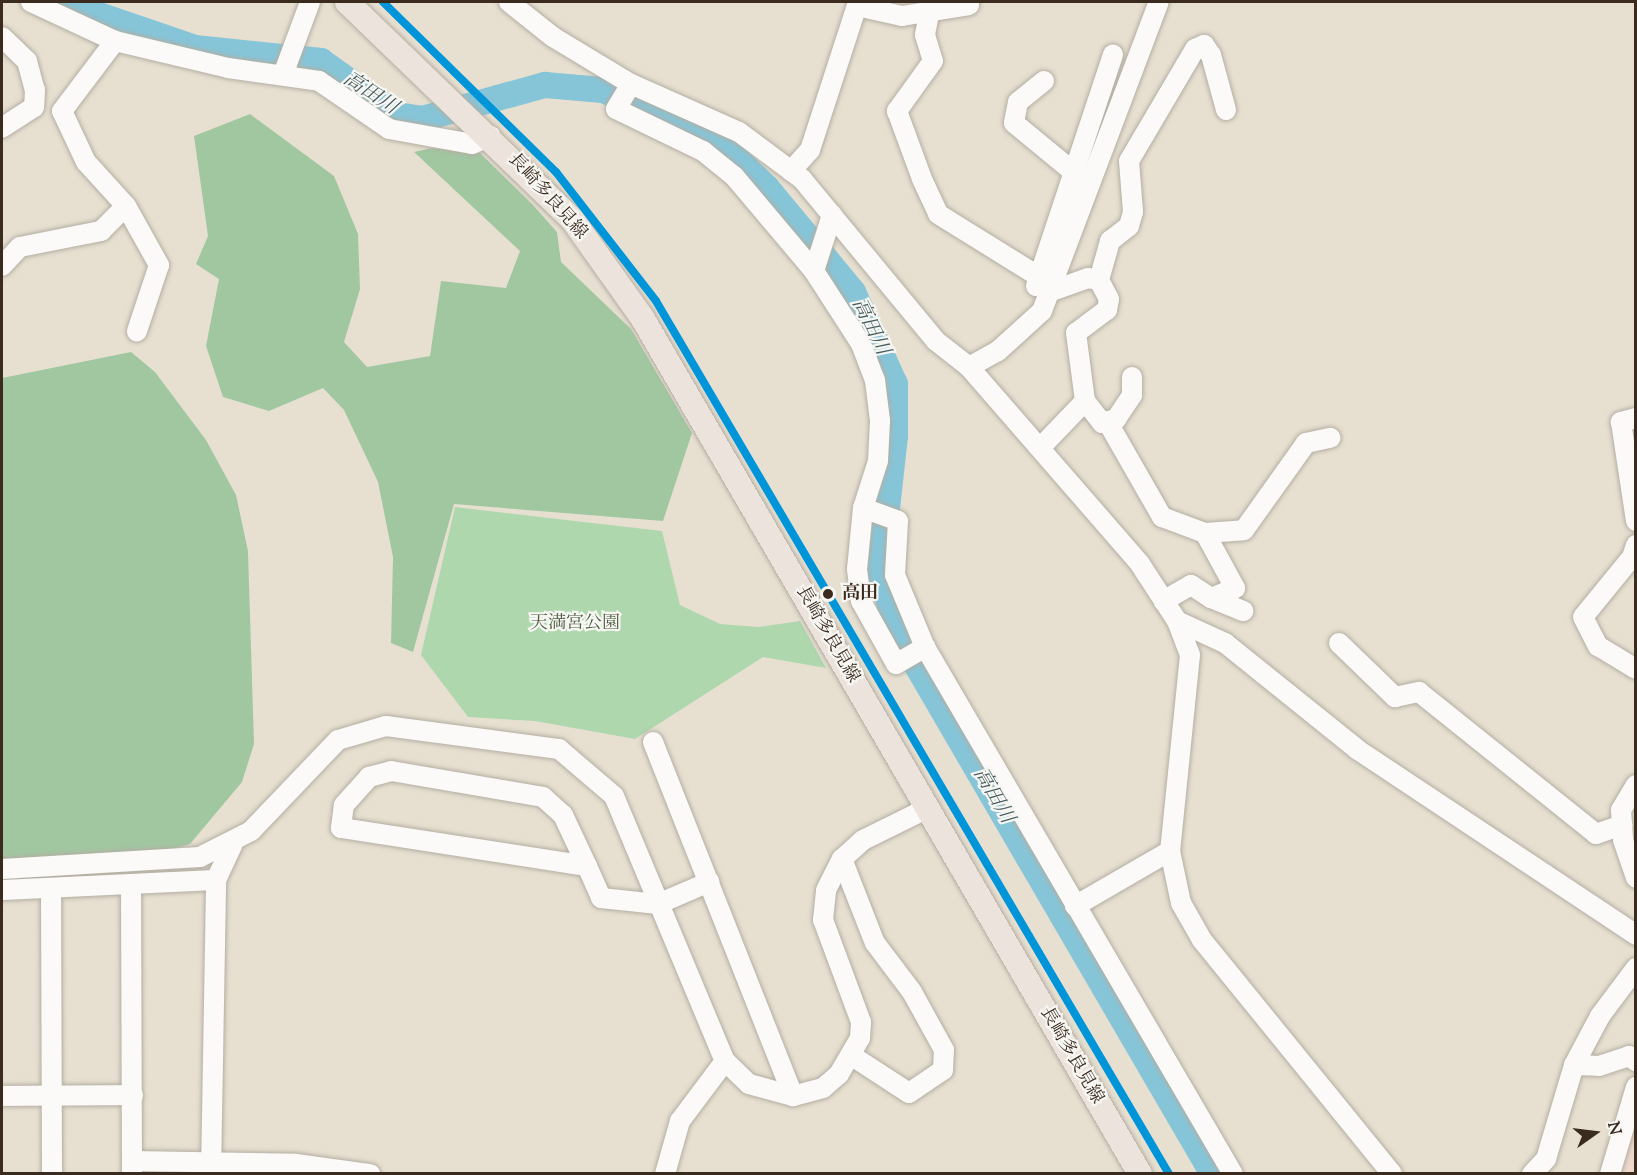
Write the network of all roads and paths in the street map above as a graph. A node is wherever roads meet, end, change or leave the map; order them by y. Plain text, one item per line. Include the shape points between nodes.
1 (31, 2) edge
2 (310, 2) edge
3 (347, 2) edge
4 (509, 2) edge
5 (1159, 2) edge
6 (857, 4) edge
7 (969, 5) dead end
8 (929, 14) junction
9 (2, 37) edge
10 (115, 41) junction
11 (1113, 54) dead end
12 (284, 72) junction
13 (1044, 81) dead end
14 (628, 86) junction
15 (1226, 110) dead end
16 (2, 128) edge
17 (484, 131) junction
18 (791, 171) junction
19 (1071, 171) junction
20 (126, 206) junction
21 (832, 215) junction
22 (2, 266) edge
23 (814, 271) junction
24 (1099, 280) junction
25 (1044, 290) junction
26 (137, 331) dead end
27 (969, 367) junction
28 (1132, 377) dead end
29 (1085, 401) junction
30 (1635, 418) edge
31 (1107, 422) junction
32 (1330, 438) dead end
33 (1040, 448) junction
34 (863, 508) junction
35 (1635, 521) edge
36 (1205, 533) junction
37 (1635, 545) edge
38 (1211, 598) junction
39 (1163, 602) junction
40 (1244, 611) dead end
41 (1177, 621) junction
42 (1339, 644) dead end
43 (925, 647) junction
44 (1635, 669) edge
45 (654, 742) dead end
46 (1635, 785) edge
47 (928, 808) junction
48 (1622, 833) junction
49 (233, 844) junction
50 (1170, 851) junction
51 (842, 859) junction
52 (587, 866) junction
53 (2, 869) edge
54 (1635, 878) edge
55 (216, 879) junction
56 (709, 882) junction
57 (131, 886) junction
58 (51, 889) junction
59 (2, 890) edge
60 (658, 904) junction
61 (1075, 906) junction
62 (1635, 935) edge
63 (1635, 968) edge
64 (852, 1056) junction
65 (725, 1061) junction
66 (1635, 1061) edge
67 (1574, 1065) junction
68 (1635, 1087) edge
69 (52, 1094) junction
70 (2, 1095) edge
71 (133, 1095) junction
72 (793, 1096) junction
73 (132, 1167) edge
74 (220, 1169) edge
75 (296, 1169) edge
76 (1133, 1171) edge
77 (52, 1173) edge
78 (370, 1173) edge
79 (665, 1173) edge
80 (1233, 1173) edge
81 (1392, 1173) edge
82 (1532, 1173) edge
83 (1610, 1173) edge

1 - 10 street
2 - 12 street
3 - 17 main road, 長崎多良見線
4 - 14 street via 553,38
5 - 25 street
6 - 8 street via 902,16
6 - 18 street via 810,150
7 - 8 street
8 - 25 street via 926,35 933,61 897,111 922,179 938,214
9 - 16 street via 27,61 34,90 34,107
10 - 12 street via 228,68
10 - 20 street via 62,111 86,162
11 - 19 street
12 - 17 street via 319,81 388,129 472,144
13 - 19 street via 1018,102 1014,123
14 - 18 street via 739,132
14 - 23 street via 616,109 703,151 727,170
15 - 24 street via 1211,55 1204,45 1195,49 1129,161 1133,212 1129,226 1110,241
17 - 47 main road, 長崎多良見線 via 572,219 643,319
18 - 21 street
19 - 25 street
20 - 22 street via 101,231 20,247
20 - 26 street via 159,265
21 - 23 street
21 - 27 street via 936,340
23 - 34 street via 844,314 875,380 878,461
24 - 25 street via 1088,278
24 - 29 street via 1107,291 1107,310 1076,333
25 - 27 street via 998,351
27 - 33 street
28 - 31 street via 1127,407
29 - 31 street via 1102,423
29 - 33 street
30 - 35 street via 1621,422
31 - 36 street via 1162,516
32 - 36 street via 1306,443 1244,530
33 - 39 street via 1140,564
34 - 43 street via 897,521 895,575
34 - 43 street via 857,569 861,602 896,664
36 - 38 street via 1236,588
37 - 44 street via 1632,557 1583,617 1598,646
38 - 39 street via 1191,585
38 - 40 street
39 - 41 street
41 - 50 street via 1190,655 1191,682
41 - 62 street via 1225,643 1358,750
42 - 48 street via 1395,698 1419,692 1596,834
43 - 61 street
45 - 56 street
46 - 48 street via 1621,810
47 - 51 street via 863,840
47 - 76 main road, 長崎多良見線
48 - 54 street
49 - 53 street via 166,861
49 - 55 street
49 - 60 street via 338,740 386,726 472,733 559,749 603,781
50 - 61 street
50 - 81 street via 1181,903 1202,940
51 - 64 street via 826,890 824,920 861,1022
51 - 64 street via 875,943 912,992 944,1050 943,1070 909,1093
52 - 52 street via 563,815 543,797 391,771 369,777 344,805 341,828
52 - 60 street via 601,898
55 - 57 street
55 - 74 street
56 - 60 street
56 - 72 street
57 - 58 street
57 - 71 street
58 - 59 street
58 - 69 street
60 - 65 street
61 - 80 street
63 - 67 street via 1600,1016
64 - 72 street via 823,1088
65 - 72 street via 749,1084
65 - 79 street via 680,1121
66 - 67 street via 1629,1056 1599,1066
67 - 82 street via 1546,1159
68 - 83 street
69 - 70 street
69 - 71 street
69 - 77 street
71 - 73 street
73 - 74 street
74 - 75 street
75 - 78 street

